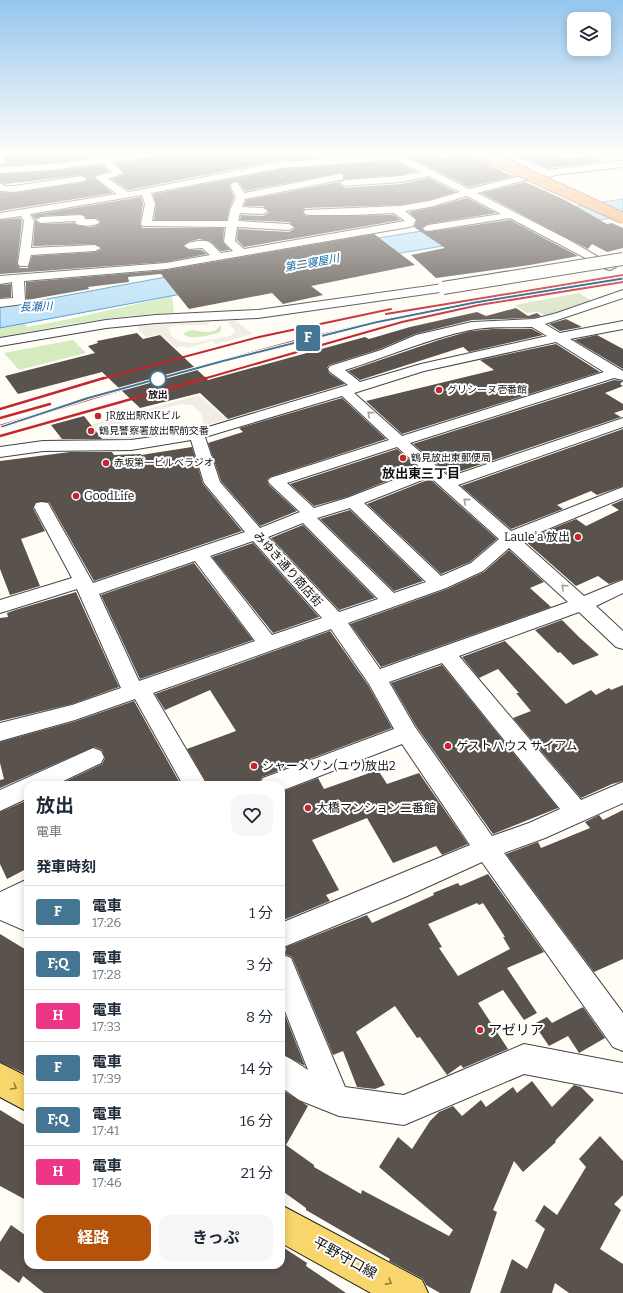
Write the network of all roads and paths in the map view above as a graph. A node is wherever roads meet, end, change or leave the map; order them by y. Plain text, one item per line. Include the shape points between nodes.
1 (35, 213) edge
2 (65, 213) edge
3 (148, 213) edge
4 (234, 213) edge
5 (367, 213) edge
6 (401, 213) edge
7 (508, 213) edge
8 (613, 213) edge
9 (0, 216) edge
10 (26, 216) junction
11 (513, 216) junction
12 (623, 218) edge
13 (66, 219) junction
14 (95, 222) dead end
15 (232, 224) junction
16 (289, 227) dead end
17 (428, 228) dead end
18 (369, 231) junction
19 (189, 246) dead end
20 (95, 248) dead end
21 (623, 253) edge
22 (243, 254) junction
23 (25, 257) junction
24 (219, 258) junction
25 (71, 259) dead end
26 (596, 259) junction
27 (623, 259) edge
28 (623, 265) edge
29 (610, 267) junction
30 (19, 279) junction
31 (0, 280) edge
32 (623, 294) edge
33 (377, 299) junction
34 (0, 303) edge
35 (534, 323) junction
36 (623, 325) edge
37 (557, 338) junction
38 (0, 342) edge
39 (618, 375) edge
40 (350, 388) junction
41 (623, 422) edge
42 (197, 435) junction
43 (401, 442) junction
44 (0, 452) edge
45 (432, 471) junction
46 (446, 484) junction
47 (623, 492) edge
48 (353, 502) junction
49 (42, 507) dead end
50 (308, 515) junction
51 (256, 535) junction
52 (510, 538) junction
53 (199, 554) junction
54 (440, 584) junction
55 (85, 586) junction
56 (623, 586) edge
57 (391, 601) junction
58 (583, 604) junction
59 (0, 607) edge
60 (335, 620) junction
61 (623, 642) edge
62 (268, 645) junction
63 (446, 654) junction
64 (376, 679) junction
65 (136, 690) junction
66 (0, 732) edge
67 (407, 733) junction
68 (94, 756) dead end
69 (41, 781) edge
70 (193, 781) edge
71 (281, 781) edge
72 (24, 790) edge
73 (623, 792) edge
74 (0, 801) edge
75 (577, 812) junction
76 (487, 849) junction
77 (24, 893) edge
78 (0, 904) edge
79 (0, 907) edge
80 (24, 918) edge
81 (285, 934) edge
82 (285, 977) edge
83 (623, 1037) edge
84 (285, 1072) edge
85 (623, 1078) edge
86 (0, 1079) edge
87 (24, 1093) edge
88 (334, 1097) junction
89 (285, 1225) edge
90 (408, 1293) edge

1 - 10 street
2 - 13 street
3 - 15 street via 146,224
4 - 15 street
5 - 18 street via 365,226
6 - 18 street via 411,220 409,224
7 - 11 street
8 - 12 highway, bridge
9 - 10 street
10 - 13 street
10 - 23 street via 32,233
11 - 17 street
11 - 26 street
13 - 14 street via 80,218 80,222
15 - 16 street
15 - 22 street via 229,242
18 - 22 street
19 - 24 street via 206,244
20 - 23 street
21 - 26 street
22 - 24 street
23 - 25 street
23 - 30 street
24 - 30 street via 166,266
26 - 29 street
26 - 33 street via 435,284 388,294
27 - 33 street, bridge
28 - 29 street
29 - 33 street via 395,300
30 - 31 street
30 - 34 street via 19,300
32 - 35 street
33 - 38 street via 258,314 106,324
35 - 37 street
35 - 40 street via 472,326 421,338 386,353 335,369
36 - 37 street
37 - 39 street
37 - 40 street via 421,368
39 - 43 street
40 - 42 street
43 -> 40 street
41 - 46 street
42 - 44 street via 131,445 43,446
42 - 51 street, みゆき通り商店街 via 212,483
43 - 45 street
43 - 50 street via 276,481
45 - 46 street
45 - 48 street
52 -> 46 street
47 - 52 street
48 - 50 street
48 - 54 street
49 - 55 street
50 - 51 street
50 - 57 street
51 - 53 street
51 - 60 street, みゆき通り商店街
52 - 54 street via 477,567
58 -> 52 street
53 - 55 street
53 - 62 street
54 - 57 street
55 - 59 street
55 - 65 street
56 - 58 street
57 - 60 street
58 - 61 street
58 - 63 street
60 - 62 street
60 - 64 street, みゆき通り商店街
62 - 65 street
63 - 64 street
63 - 75 street
64 - 67 street, みゆき通り商店街
65 - 66 street via 75,712
65 - 70 street
67 - 71 street
67 - 76 street, みゆき通り商店街
68 - 69 street
72 - 74 street
73 - 75 street
75 - 76 street
76 - 81 street
76 - 83 street, みゆき通り商店街
77 - 78 street
79 - 80 street
82 - 88 street
84 - 88 street via 310,1089
85 - 88 street via 524,1059 404,1110 339,1100
86 -> 87 main road
89 -> 90 main road, 平野守口線

